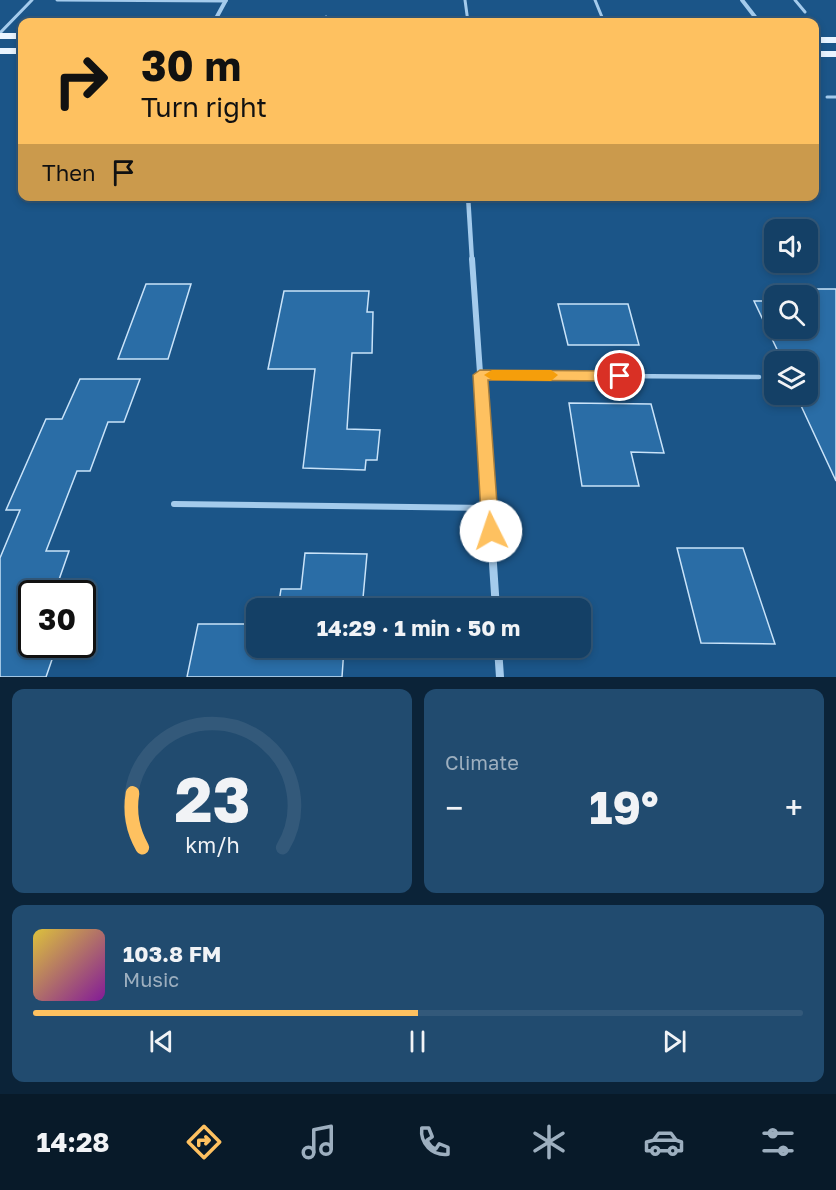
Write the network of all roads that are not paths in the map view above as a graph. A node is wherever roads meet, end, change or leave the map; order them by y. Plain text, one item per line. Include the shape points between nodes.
1 (32, 0) edge
2 (57, 0) edge
3 (226, 0) edge
4 (465, 0) edge
5 (595, 0) edge
6 (742, 0) edge
7 (795, 0) edge
8 (805, 12) dead end
9 (216, 18) edge
10 (467, 18) edge
11 (602, 18) edge
12 (756, 18) edge
13 (0, 35) edge
14 (18, 36) edge
15 (819, 40) edge
16 (836, 40) edge
17 (0, 51) edge
18 (18, 51) edge
19 (819, 54) edge
20 (836, 54) edge
21 (826, 97) dead end
22 (836, 97) edge
23 (468, 201) edge
24 (480, 375) junction
25 (759, 377) dead end
26 (174, 504) dead end
27 (489, 508) junction
28 (495, 598) edge
29 (499, 658) edge
30 (500, 677) edge

1 - 13 lane
2 - 3 lane
3 - 9 street
4 - 10 lane
5 - 11 lane
6 - 12 street
7 - 8 lane
13 - 14 main road
15 - 16 main road
17 - 18 main road
19 - 20 main road
21 - 22 lane
23 - 24 street
24 - 25 lane
24 - 27 street
26 - 27 lane
27 - 28 street
29 - 30 street

